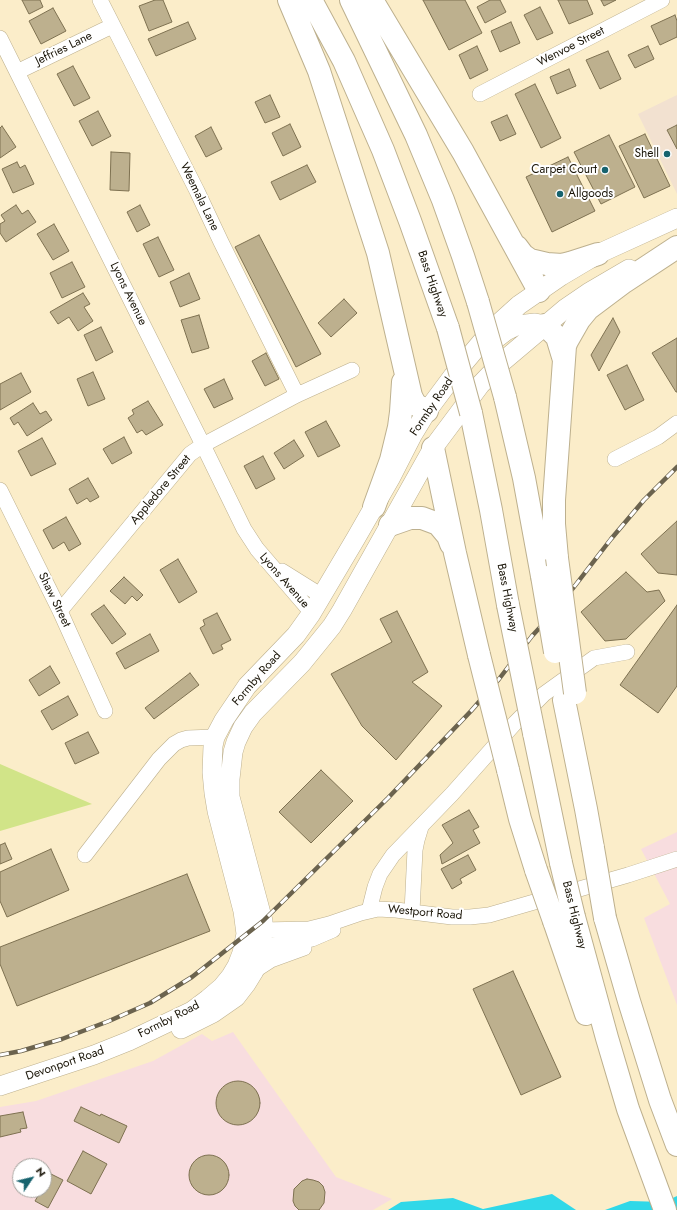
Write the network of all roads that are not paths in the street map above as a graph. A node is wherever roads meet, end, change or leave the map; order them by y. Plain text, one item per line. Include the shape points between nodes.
1 (100, 0) edge
2 (289, 0) edge
3 (311, 0) edge
4 (351, 0) edge
5 (372, 0) edge
6 (662, 0) edge
7 (112, 26) junction
8 (0, 38) edge
9 (17, 72) junction
10 (480, 94) dead end
11 (677, 218) edge
12 (512, 240) junction
13 (677, 246) edge
14 (598, 254) junction
15 (539, 291) junction
16 (540, 324) junction
17 (399, 351) junction
18 (470, 356) junction
19 (564, 360) junction
20 (352, 370) dead end
21 (480, 385) junction
22 (297, 396) junction
23 (427, 411) junction
24 (677, 423) edge
25 (203, 445) junction
26 (433, 448) junction
27 (615, 459) dead end
28 (0, 490) edge
29 (374, 507) junction
30 (390, 525) junction
31 (257, 549) junction
32 (455, 553) junction
33 (322, 596) junction
34 (342, 610) junction
35 (60, 611) junction
36 (312, 613) junction
37 (327, 632) junction
38 (627, 652) dead end
39 (569, 696) junction
40 (105, 711) dead end
41 (216, 737) junction
42 (236, 742) junction
43 (423, 823) junction
44 (85, 855) dead end
45 (677, 859) edge
46 (365, 912) junction
47 (412, 912) junction
48 (564, 919) junction
49 (330, 931) junction
50 (254, 939) junction
51 (254, 971) junction
52 (129, 1041) junction
53 (0, 1086) edge
54 (677, 1145) edge
55 (665, 1210) edge

1 - 7 street, Weemala Lane
2 - 17 highway via 319,71 353,172 378,253
3 - 48 highway, Bass Highway, bridge via 344,61 383,150 448,328 471,413 561,863
4 - 39 highway, bridge via 419,142 443,200 478,302 505,397 524,478 542,576
5 - 12 highway via 463,152
6 - 10 street, Wenvoe Street
7 - 9 street, Jeffries Lane
7 - 22 street, Weemala Lane via 197,191
8 - 9 street, Lyons Avenue
9 - 25 street, Lyons Avenue
11 - 14 main road, Formby Road
12 - 14 highway via 526,258 540,263 562,265
12 - 15 highway
13 - 16 main road, Formby Road via 602,284
13 - 19 highway via 588,309 567,341
14 - 15 main road, Formby Road
15 - 16 main road
15 - 18 main road, Formby Road via 498,324
16 - 18 main road via 522,324 511,328
16 - 19 highway via 557,337
16 - 21 main road, Formby Road via 526,342
17 - 23 highway via 411,396 415,404
17 - 29 highway via 403,379 399,427 391,460
18 - 23 main road, Formby Road
19 - 39 highway, bridge via 554,524
20 - 22 street, Appledore Street
21 - 23 main road via 453,407
21 - 26 main road, Formby Road
22 - 25 street, Appledore Street
23 - 26 main road
23 - 29 main road, Formby Road
24 - 27 street via 658,437
25 - 31 street, Lyons Avenue via 244,529
25 - 35 street, Appledore Street via 190,454
26 - 30 main road, Formby Road
26 - 32 highway
28 - 35 street, Shaw Street
29 - 33 main road, Formby Road
30 - 32 highway via 410,518 430,520 438,524 448,536
30 - 34 main road, Formby Road
31 - 33 street, Lyons Avenue via 276,568
31 - 36 street, Lyons Avenue
32 - 48 highway, bridge via 520,819 536,870
33 - 34 main road
33 - 36 main road, Formby Road
34 - 37 main road, Formby Road
35 - 40 street, Shaw Street
36 - 37 main road
36 - 41 main road, Formby Road via 296,636 240,695
37 - 42 main road, Formby Road via 302,663 253,713
38 - 43 street via 594,658 544,694
39 - 54 highway, bridge via 606,918 629,1002
41 - 42 main road
41 - 44 street via 197,736 181,740 166,751
41 - 50 main road, Formby Road via 212,758 214,794 246,926
42 - 50 main road, Formby Road via 230,768 230,797 258,901
43 - 46 street via 386,864
43 - 47 street via 415,850
45 - 47 street, Westport Road via 489,915 452,917
46 - 47 street, Westport Road via 388,909
46 - 49 street, Westport Road
46 - 50 street, Westport Road via 309,929
48 - 55 highway via 624,1121
49 - 50 street, Westport Road via 289,944
49 - 51 street, Westport Road via 309,946 271,960
50 - 51 main road, Formby Road via 260,955
50 - 52 main road, Formby Road via 231,976 208,998 192,1011
51 - 52 main road, Formby Road via 236,997 207,1016 174,1032
52 - 53 main road, Devonport Road

